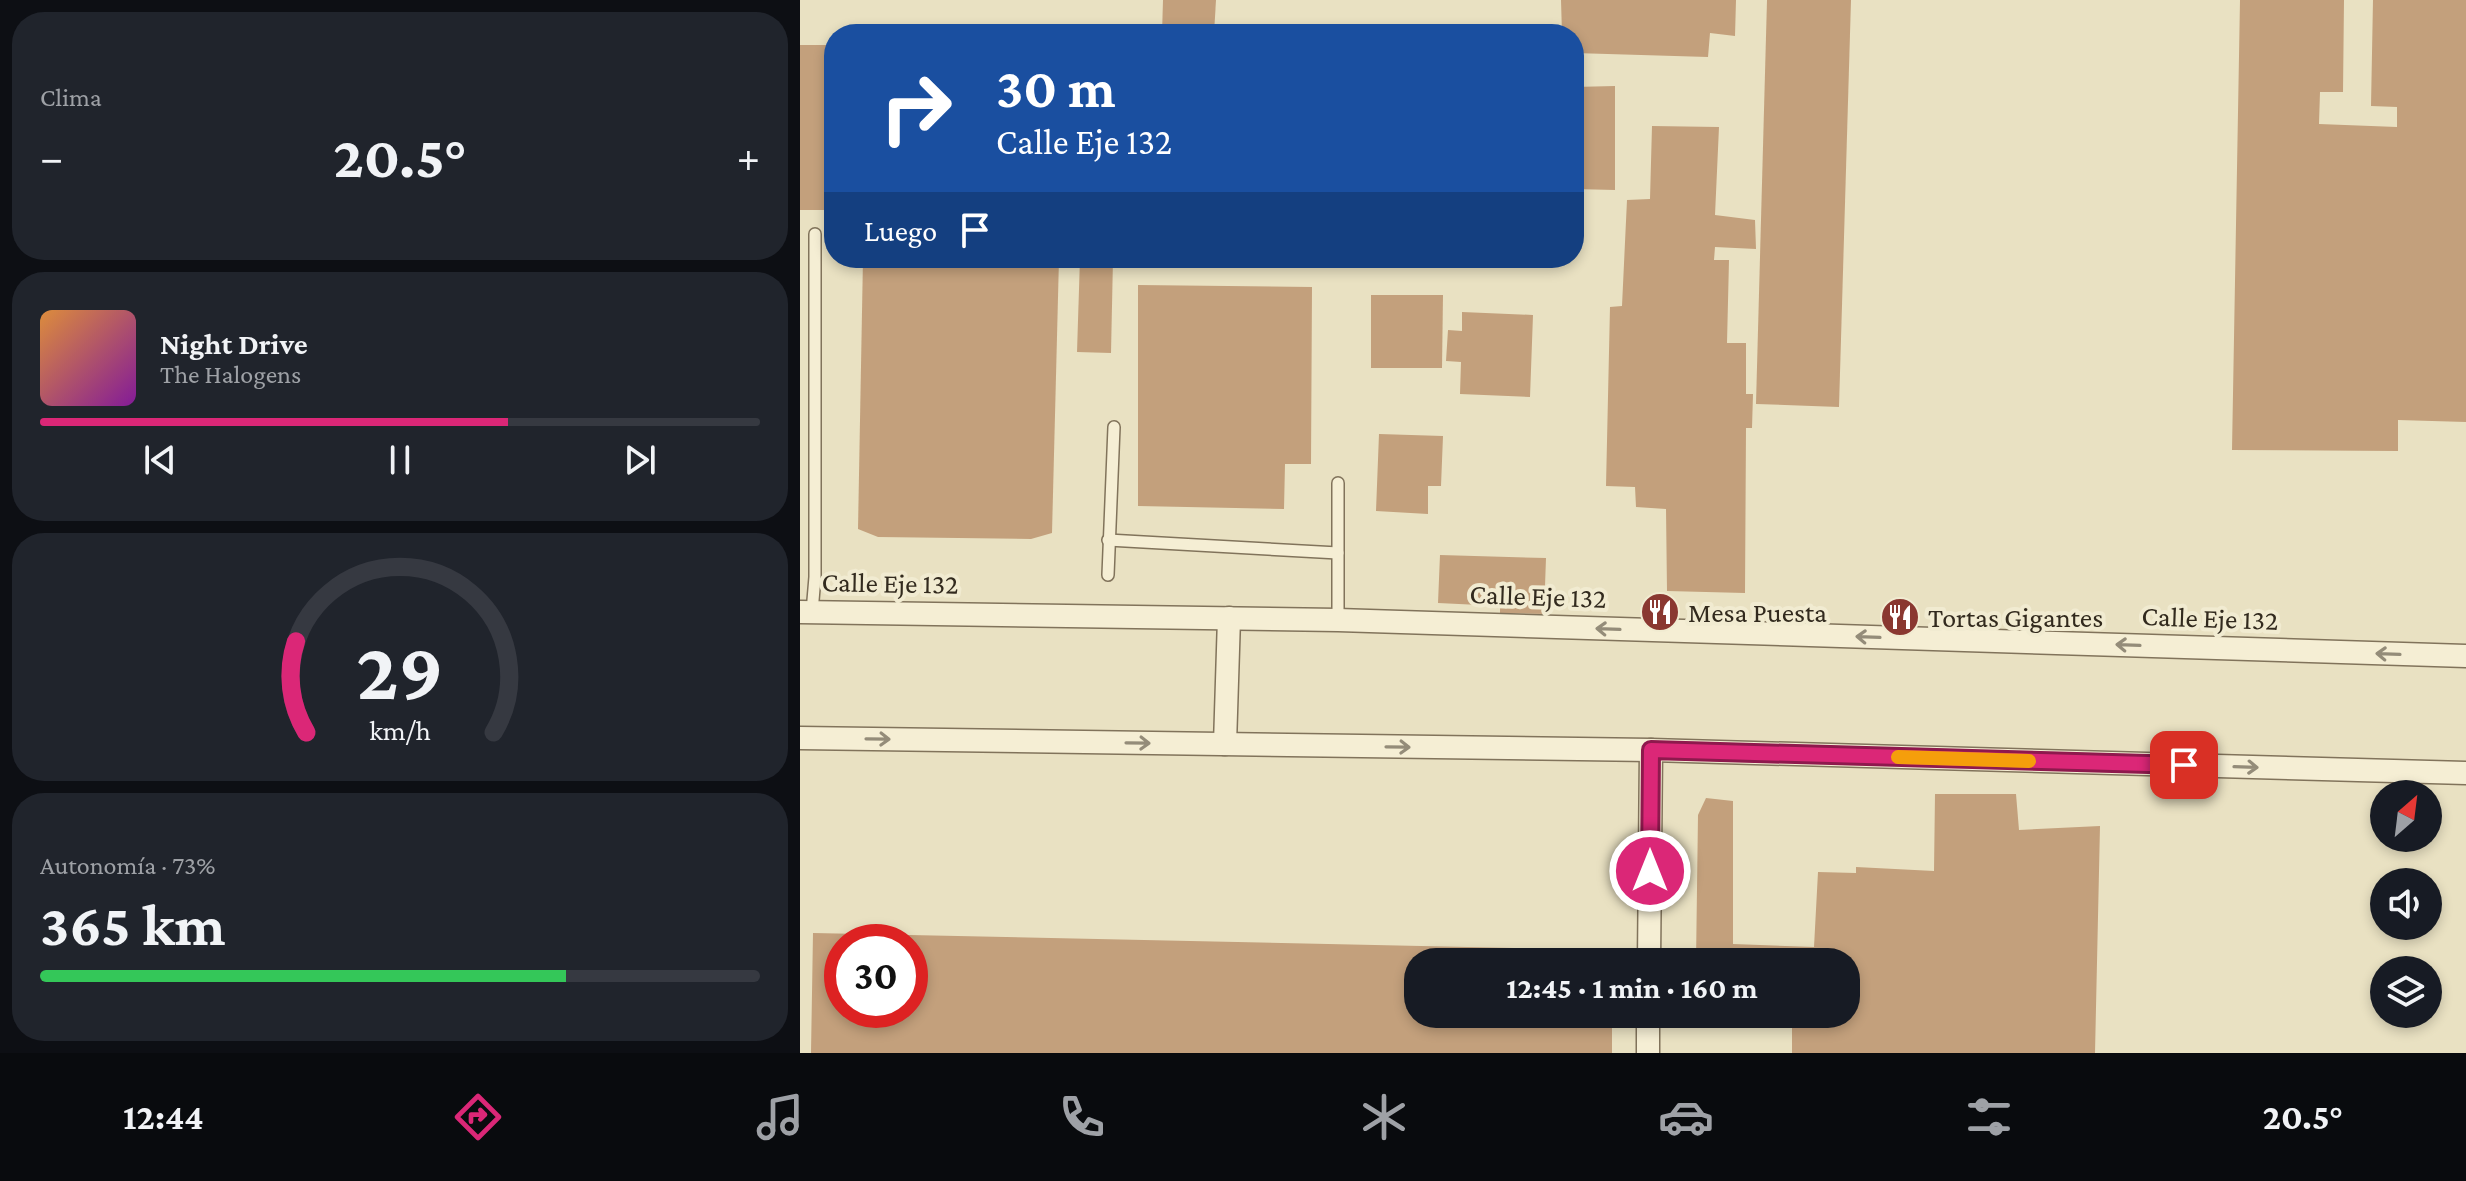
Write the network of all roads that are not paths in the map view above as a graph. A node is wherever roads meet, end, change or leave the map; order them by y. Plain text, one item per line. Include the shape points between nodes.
1 (815, 234) dead end
2 (1114, 427) dead end
3 (1338, 483) dead end
4 (1108, 540) junction
5 (1338, 553) junction
6 (1108, 575) dead end
7 (806, 612) edge
8 (1229, 618) junction
9 (1338, 620) junction
10 (2466, 656) edge
11 (800, 738) edge
12 (1225, 744) junction
13 (1651, 750) junction
14 (2466, 773) edge
15 (1649, 948) edge
16 (1648, 1028) edge
17 (1648, 1053) edge

1 - 7 lane via 815,577
2 - 4 lane
3 - 5 lane
4 - 5 lane
4 - 6 lane
5 - 9 lane
7 - 8 street, Calle Eje 132
8 - 9 street, Calle Eje 132
8 - 12 street
10 -> 9 street, Calle Eje 132
11 -> 12 street
12 -> 13 street
13 -> 14 street
13 - 15 street
16 - 17 street

